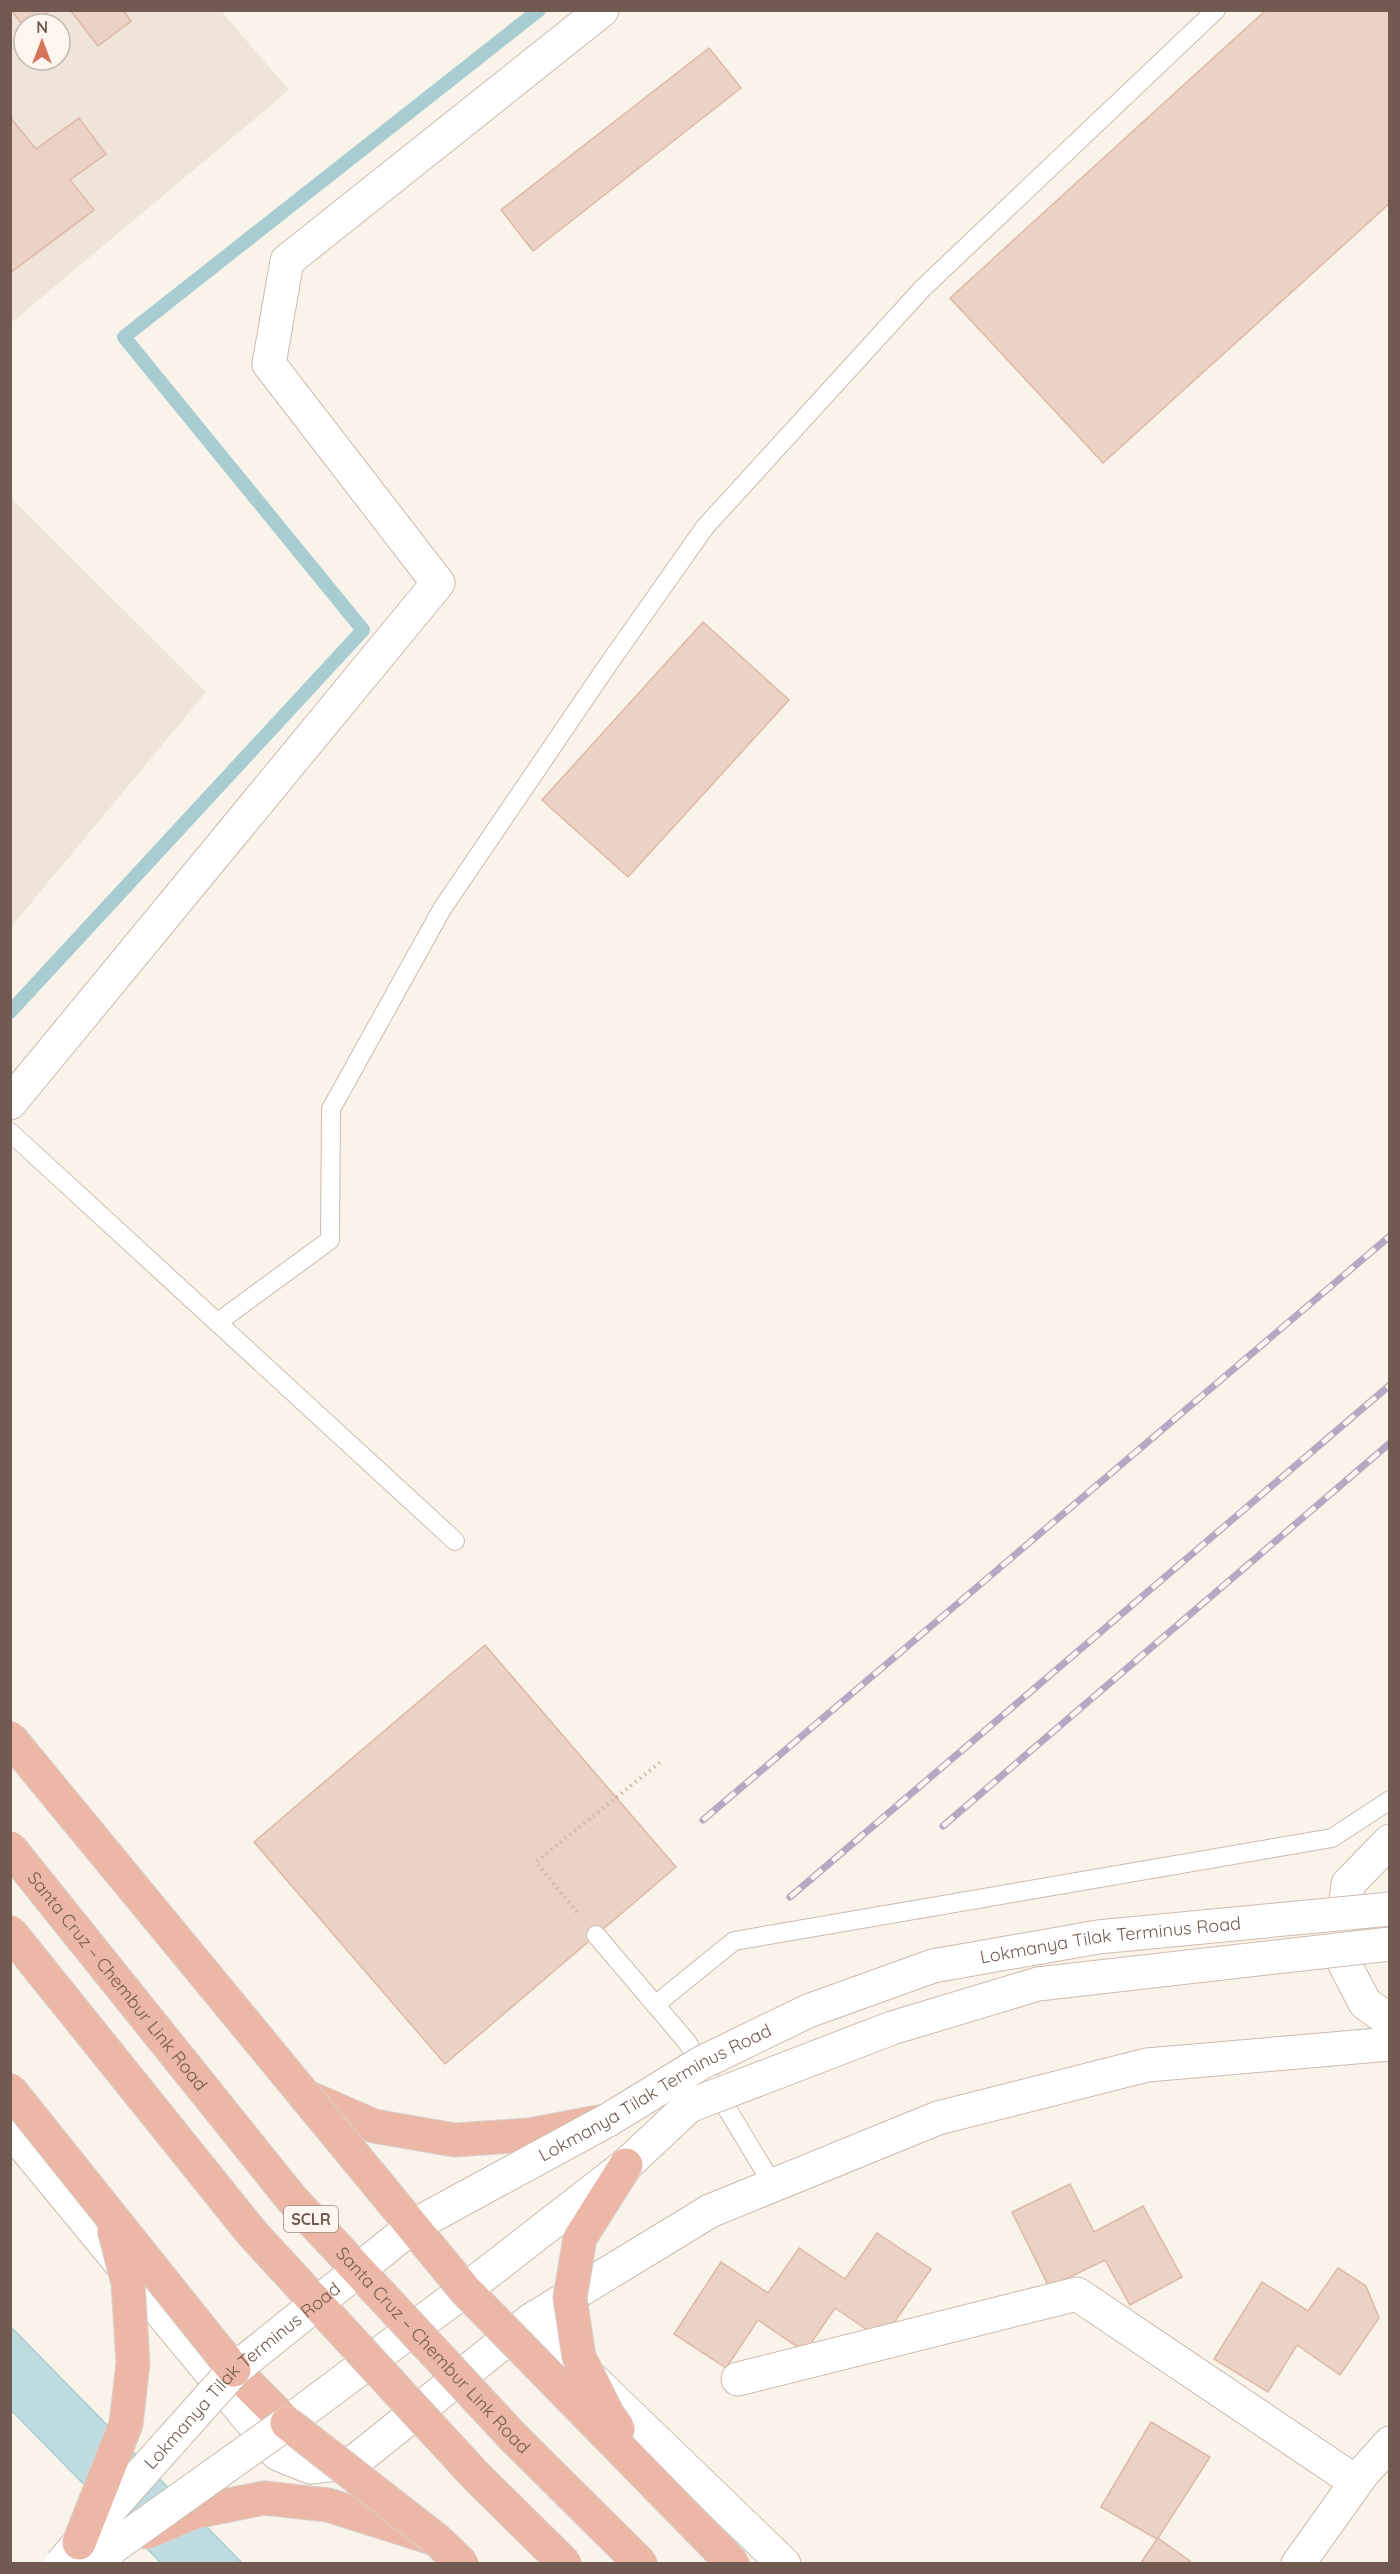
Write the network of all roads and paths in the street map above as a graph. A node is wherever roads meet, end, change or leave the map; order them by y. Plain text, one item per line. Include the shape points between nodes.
1 (602, 10) edge
2 (1216, 10) edge
3 (10, 1103) edge
4 (10, 1132) edge
5 (218, 1322) junction
6 (455, 1541) dead end
7 (10, 1738) edge
8 (663, 1760) dead end
9 (1389, 1800) edge
10 (1389, 1841) edge
11 (10, 1848) edge
12 (1389, 1909) edge
13 (10, 1932) edge
14 (596, 1935) joint
15 (1389, 1944) edge
16 (655, 2005) junction
17 (1389, 2021) edge
18 (1389, 2044) edge
19 (10, 2090) edge
20 (305, 2096) junction
21 (608, 2120) junction
22 (10, 2129) edge
23 (626, 2164) junction
24 (772, 2185) junction
25 (112, 2219) junction
26 (413, 2226) junction
27 (465, 2290) junction
28 (531, 2320) junction
29 (234, 2370) junction
30 (738, 2379) dead end
31 (287, 2423) junction
32 (1389, 2443) edge
33 (1356, 2482) junction
34 (664, 2493) junction
35 (437, 2540) junction
36 (88, 2554) edge
37 (462, 2564) edge
38 (565, 2564) edge
39 (641, 2564) edge
40 (733, 2564) edge
41 (784, 2564) edge
42 (1298, 2564) edge

1 - 3 street via 287,261 269,364 438,583
2 - 5 lane via 923,288 705,527 442,909 331,1109 330,1240
4 - 5 lane
5 - 6 lane
7 - 20 highway, bridge
8 - 14 path via 536,1862
9 - 16 lane via 1332,1838 734,1941
10 - 17 street via 1348,1884 1340,1955 1365,2004
11 - 39 highway, Santa Cruz – Chembur Link Road / SCLR, bridge via 291,2198 514,2438
12 - 21 street, Lokmanya Tilak Terminus Road, bridge via 1098,1936 933,1966 807,2011 700,2063
13 - 38 highway, SCLR, bridge via 252,2233 475,2475
14 - 16 lane
15 - 23 street, Lokmanya Tilak Terminus Road, bridge via 1038,1984 892,2028 689,2106
16 - 24 lane via 687,2042
18 - 24 street via 1147,2065 938,2118
19 - 25 highway, bridge
20 - 21 highway, bridge via 374,2126 454,2140 529,2135
20 - 26 highway, bridge
21 - 26 street, Lokmanya Tilak Terminus Road, bridge
22 - 28 street via 278,2454 310,2467 354,2462
23 - 27 street, Lokmanya Tilak Terminus Road, bridge
23 - 34 highway, bridge via 580,2238 570,2298 579,2357 608,2415
24 - 28 street via 710,2211
25 - 29 highway, bridge
25 - 36 highway, bridge via 128,2283 133,2363 126,2424
26 - 27 highway, bridge
26 - 29 street, Lokmanya Tilak Terminus Road, bridge
27 - 31 street, Lokmanya Tilak Terminus Road, bridge
27 - 34 highway, bridge
28 - 41 street
29 - 31 highway
29 - 36 street, Lokmanya Tilak Terminus Road, bridge
30 - 33 street via 1077,2294
31 - 35 highway, bridge
31 - 36 street, Lokmanya Tilak Terminus Road, bridge
32 - 33 street
33 - 42 street
34 - 40 highway, bridge
35 - 36 highway, bridge via 328,2505 264,2498 194,2512
35 - 37 highway, bridge

